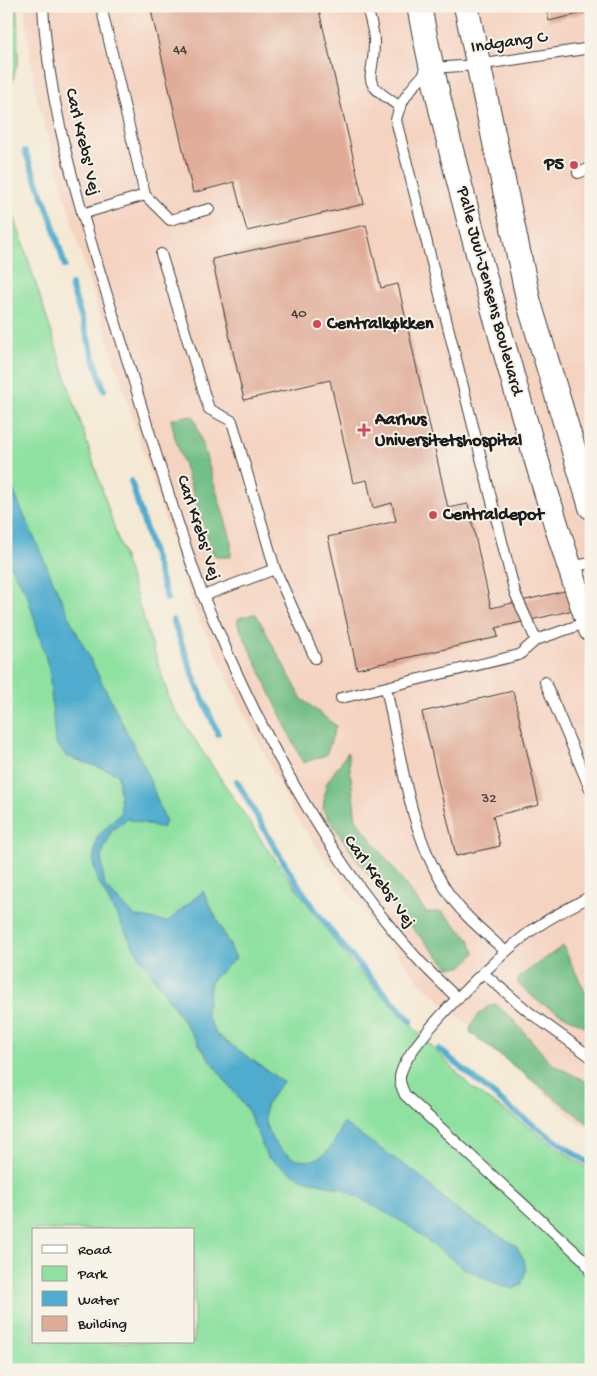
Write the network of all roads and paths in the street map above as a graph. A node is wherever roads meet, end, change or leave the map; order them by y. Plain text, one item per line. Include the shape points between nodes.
1 (43, 6) edge
2 (101, 6) edge
3 (367, 6) edge
4 (418, 6) edge
5 (459, 6) edge
6 (466, 6) edge
7 (471, 32) junction
8 (591, 48) edge
9 (478, 65) junction
10 (430, 68) junction
11 (399, 106) junction
12 (591, 168) edge
13 (578, 173) dead end
14 (145, 195) junction
15 (209, 209) dead end
16 (82, 214) junction
17 (161, 254) dead end
18 (591, 507) edge
19 (580, 565) edge
20 (275, 569) junction
21 (203, 596) junction
22 (589, 626) edge
23 (536, 640) junction
24 (315, 658) dead end
25 (545, 682) dead end
26 (386, 688) junction
27 (341, 698) dead end
28 (591, 791) edge
29 (591, 896) edge
30 (505, 951) junction
31 (483, 973) junction
32 (458, 998) junction
33 (591, 1057) edge
34 (591, 1273) edge

1 - 16 lane, Carl Krebs' Vej via 54,104
2 - 14 lane
3 - 11 lane via 374,40 370,77 374,90
4 - 10 street, Palle Juul-Jensens Boulevard
5 - 7 street
6 - 7 street, Palle Juul-Jensens Boulevard
7 - 9 street, Palle Juul-Jensens Boulevard
8 - 9 lane, Indgang C
9 - 10 lane, Indgang C
9 - 18 street, Palle Juul-Jensens Boulevard via 529,303
10 - 11 lane via 407,92
10 - 19 street, Palle Juul-Jensens Boulevard via 467,214
11 - 23 lane via 396,120 513,583
12 - 13 lane
14 - 15 lane via 170,220
14 - 16 lane
16 - 21 lane, Carl Krebs' Vej
17 - 20 lane via 209,409 232,422
19 - 22 street, Palle Juul-Jensens Boulevard
20 - 21 lane
20 - 24 lane
21 - 32 lane, Carl Krebs' Vej via 283,767 332,846 410,950
22 - 23 lane
23 - 26 lane via 520,655
25 - 28 lane
26 - 27 lane
26 - 30 lane via 417,827 430,860 462,912
29 - 30 lane via 532,930
30 - 31 lane
31 - 32 lane
31 - 33 lane via 529,1012
32 - 34 lane via 406,1059 399,1078 404,1095 585,1261

